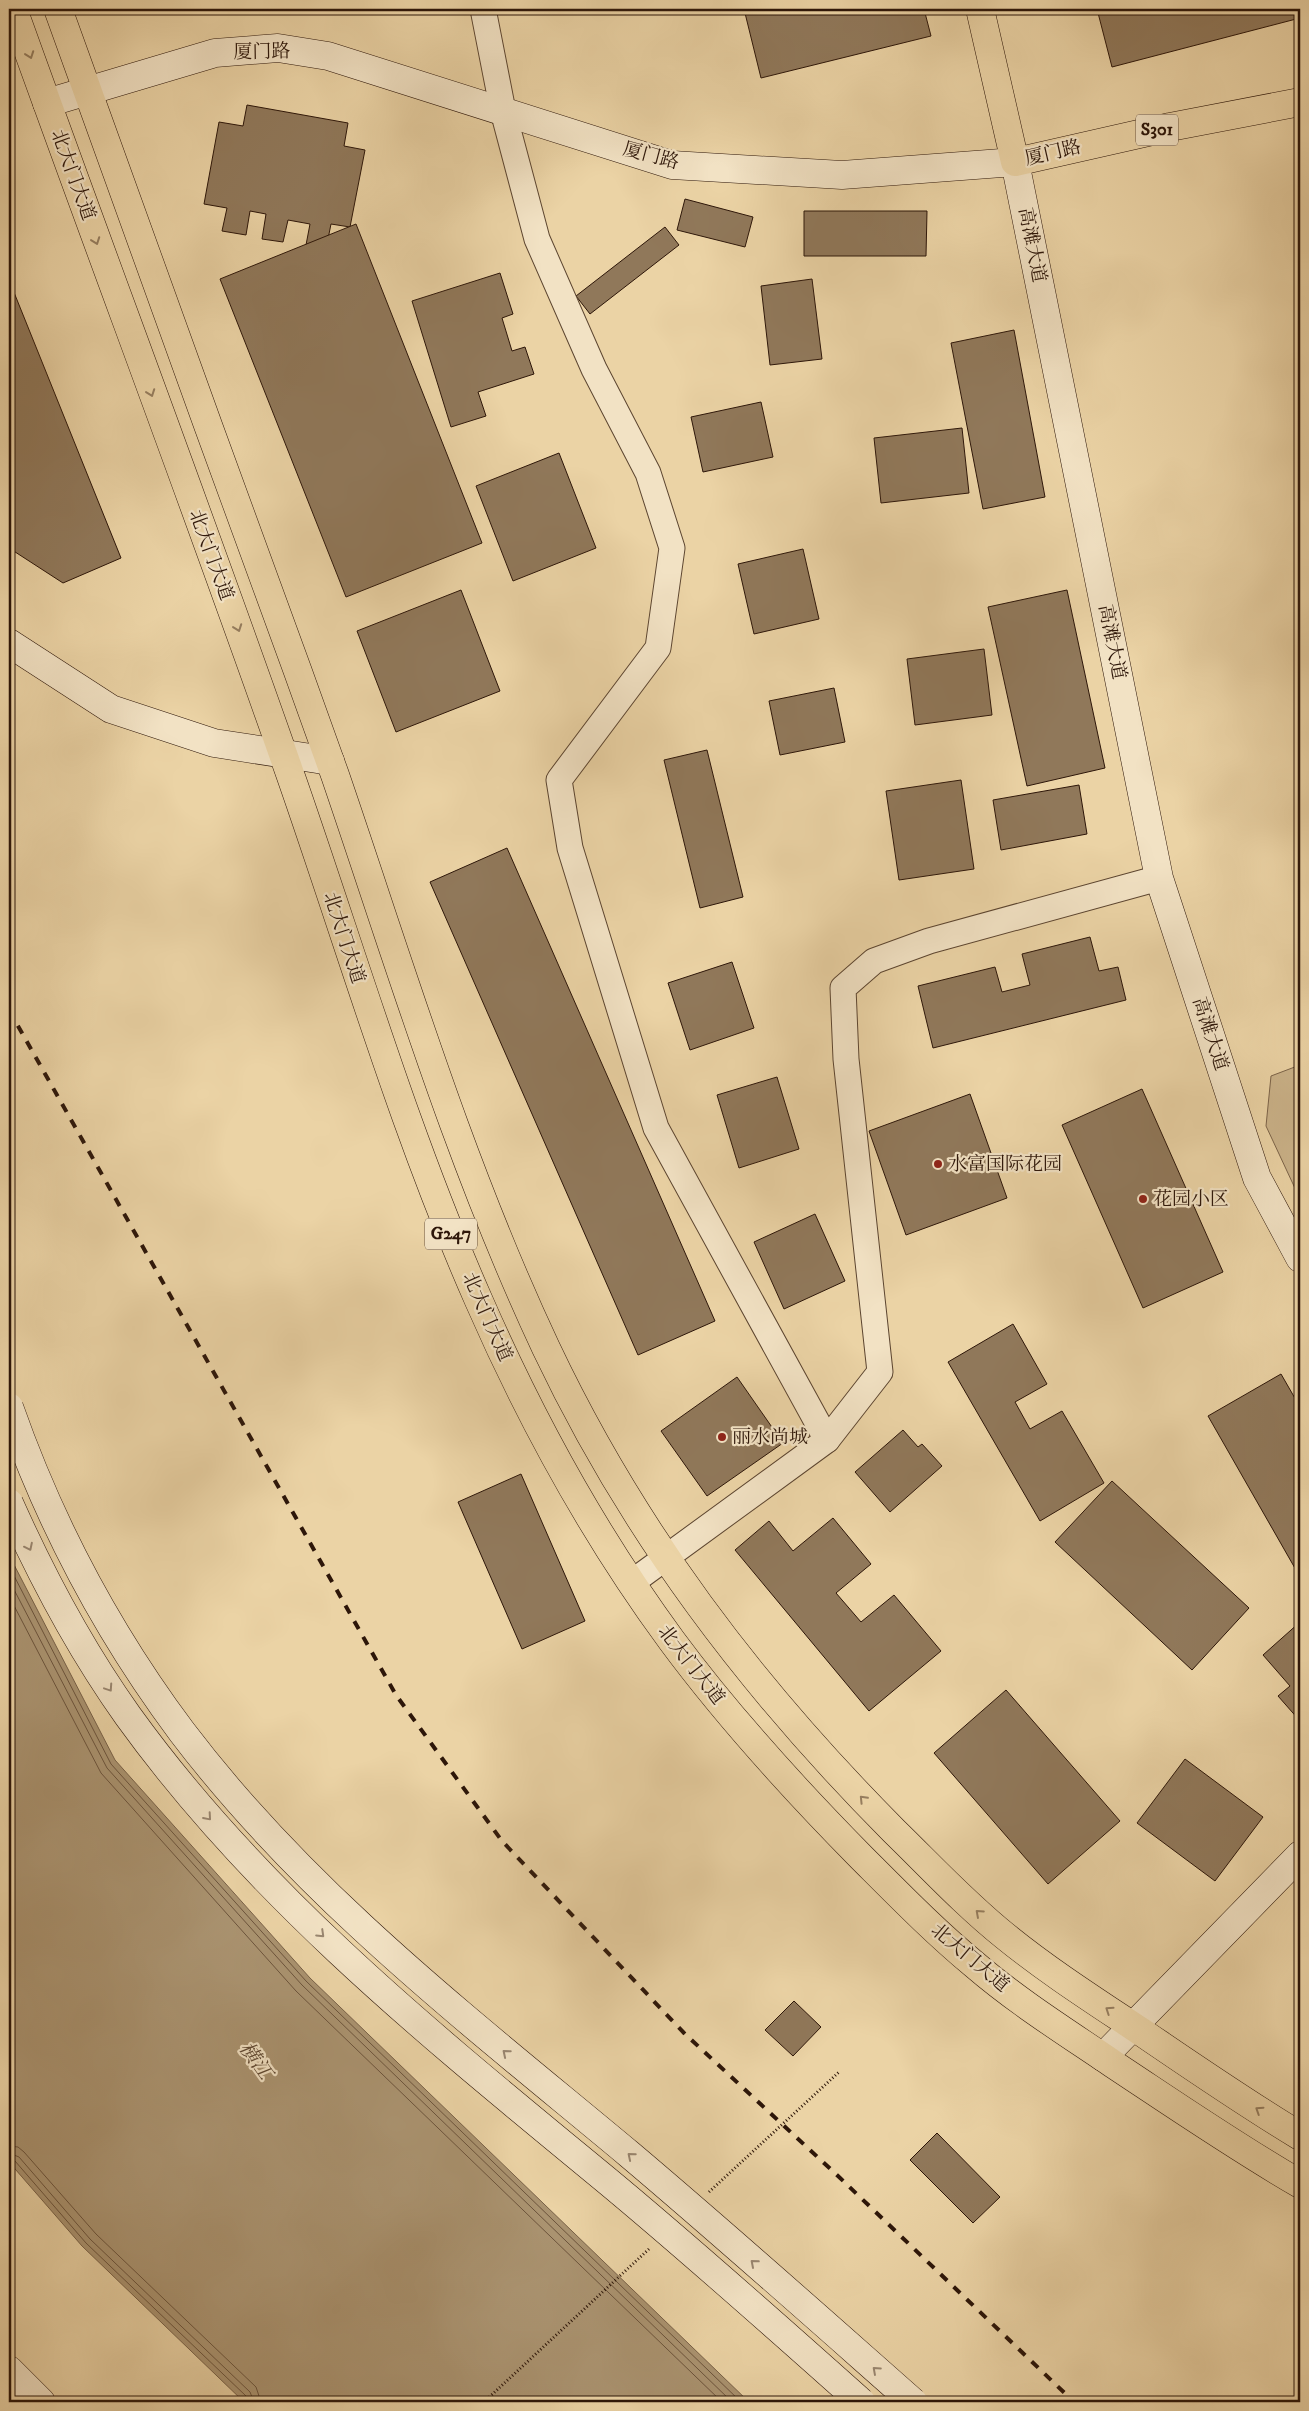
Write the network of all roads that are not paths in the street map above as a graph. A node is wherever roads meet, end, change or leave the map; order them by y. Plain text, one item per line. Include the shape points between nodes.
1 (13, 9) edge
2 (58, 9) edge
3 (483, 9) edge
4 (980, 9) edge
5 (87, 91) junction
6 (47, 102) junction
7 (1300, 102) edge
8 (503, 111) junction
9 (1015, 162) junction
10 (9, 643) edge
11 (283, 754) junction
12 (330, 761) junction
13 (1159, 878) junction
14 (1300, 1258) edge
15 (9, 1407) edge
16 (827, 1440) junction
17 (9, 1502) edge
18 (665, 1558) junction
19 (631, 1583) junction
20 (1300, 1855) edge
21 (1133, 2026) junction
22 (1103, 2057) junction
23 (1300, 2136) edge
24 (1300, 2184) edge
25 (9, 2370) edge
26 (41, 2402) edge
27 (861, 2402) edge
28 (913, 2402) edge

1 -> 6 main road, 北大门大道 / G247
2 - 5 main road, 北大门大道 / G247
3 - 8 street
4 - 9 main road, 高滩大道
5 - 6 main road, 厦门路
5 - 8 main road, 厦门路 via 215,53 278,48 328,56
5 - 12 main road, 北大门大道 / G247
6 -> 11 main road, 北大门大道 / G247
7 - 9 main road, 厦门路 / S301
8 - 9 main road, 厦门路 via 672,164 842,175
8 - 16 street via 537,239 594,368 648,473 672,548 658,648 559,780 570,848 656,1128
9 - 13 main road, 高滩大道
10 - 11 main road via 111,708 214,743
11 - 12 main road
11 - 19 main road, 北大门大道 / G247 via 396,1088 476,1294 547,1443
12 - 18 main road, 北大门大道 / G247 via 435,1073 514,1278 580,1416
13 - 14 main road, 高滩大道 via 1257,1178
13 - 16 street via 929,941 874,961 843,988 846,1059 880,1372
28 -> 15 main road, bridge via 674,2192 431,1990 326,1892 254,1818 184,1734 114,1632 50,1510
16 - 18 street
17 -> 27 main road, bridge via 54,1596 101,1676 157,1755 250,1864 341,1954 409,2015 651,2218
18 - 19 street
21 -> 18 main road, 北大门大道 / G247 via 1005,1936 880,1816 766,1692 706,1617
19 - 22 main road, 北大门大道 / G247 via 672,1642 733,1719 850,1845 979,1969
20 - 21 main road
21 - 22 main road
23 -> 21 main road, 北大门大道 / G247
22 - 24 main road, 北大门大道 / G247 via 1210,2129
25 - 26 main road

